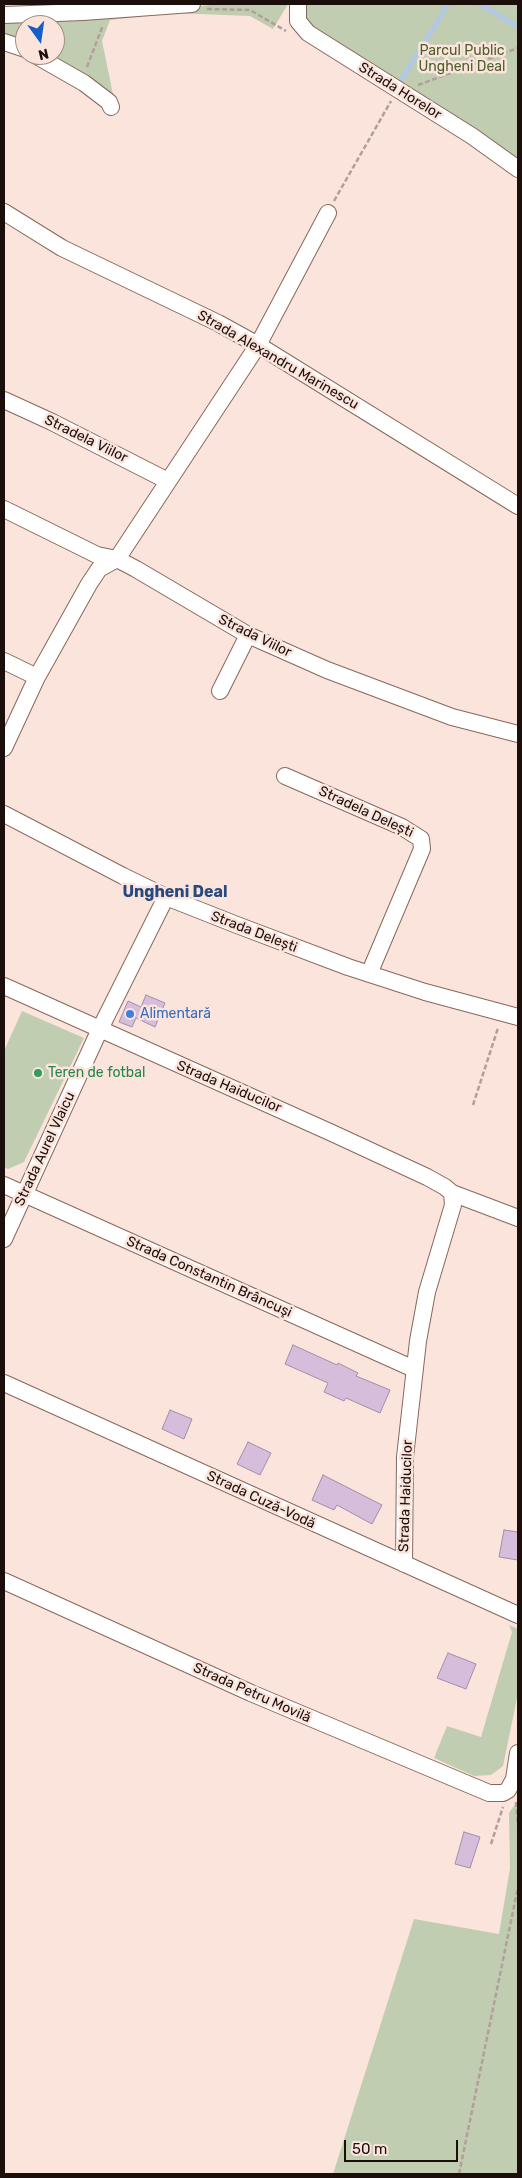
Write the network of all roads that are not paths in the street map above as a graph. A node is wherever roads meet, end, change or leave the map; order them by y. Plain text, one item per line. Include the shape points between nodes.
1 (192, 4) edge
2 (298, 4) edge
3 (4, 15) edge
4 (52, 65) edge
5 (111, 107) dead end
6 (518, 169) edge
7 (4, 212) edge
8 (328, 213) road end
9 (258, 345) junction
10 (4, 400) edge
11 (168, 481) junction
12 (518, 506) edge
13 (4, 509) edge
14 (117, 559) junction
15 (248, 635) junction
16 (4, 660) edge
17 (37, 677) junction
18 (220, 691) dead end
19 (518, 734) edge
20 (4, 748) edge
21 (285, 776) dead end
22 (4, 814) edge
23 (166, 896) junction
24 (369, 974) junction
25 (4, 986) edge
26 (511, 1014) edge
27 (100, 1029) junction
28 (4, 1185) edge
29 (452, 1193) junction
30 (24, 1194) junction
31 (518, 1218) edge
32 (4, 1239) edge
33 (414, 1369) junction
34 (4, 1383) edge
35 (404, 1564) junction
36 (4, 1581) edge
37 (518, 1616) edge
38 (518, 1753) edge

1 - 3 street
2 - 6 street, Strada Horelor via 298,21 308,33 472,136
4 - 5 street via 81,82 109,102
7 - 9 street, Strada Alexandru Marinescu via 62,248
8 - 9 street
9 - 11 street
9 - 12 street, Strada Alexandru Marinescu
10 - 11 street, Stradela Viilor
11 - 14 street
13 - 14 street, Strada Viilor via 97,556
14 - 15 street, Strada Viilor
14 - 17 street via 99,569
15 - 18 street
15 - 19 street, Strada Viilor via 327,670 452,717
16 - 17 street
17 - 20 street
21 - 24 street, Stradela Delești via 402,827 422,839 422,849
22 - 23 street, Strada Delești
23 - 24 street, Strada Delești via 236,926
23 - 27 street, Strada Aurel Vlaicu
24 - 26 street, Strada Delești
25 - 27 street, Strada Haiducilor
27 - 29 street, Strada Haiducilor via 332,1132 428,1177
27 - 30 street, Strada Aurel Vlaicu
28 - 30 street, Strada Constantin Brâncuşi
29 - 31 street, Strada Haiducilor
29 - 33 street, Strada Haiducilor via 453,1204 427,1292
30 - 32 street, Strada Aurel Vlaicu
30 - 33 street, Strada Constantin Brâncuşi
33 - 35 street, Strada Haiducilor via 404,1466
34 - 35 street, Strada Cuză-Vodă
35 - 37 street, Strada Cuză-Vodă
36 - 38 street, Strada Petru Movilă via 251,1693 489,1793 508,1790

